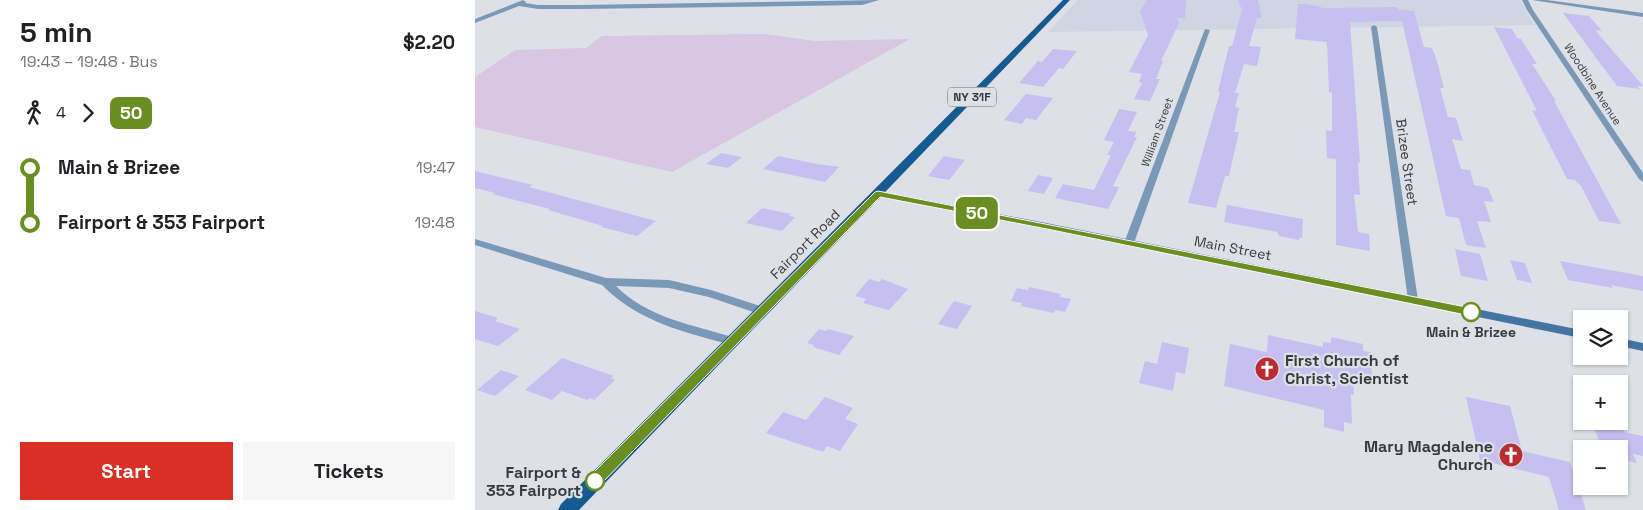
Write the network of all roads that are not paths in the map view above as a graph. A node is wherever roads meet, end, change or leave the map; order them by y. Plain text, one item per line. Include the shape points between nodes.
1 (505, 0) edge
2 (529, 0) edge
3 (706, 0) edge
4 (876, 0) edge
5 (1067, 0) edge
6 (1525, 0) edge
7 (1535, 0) edge
8 (521, 3) junction
9 (696, 5) junction
10 (1643, 15) edge
11 (475, 21) edge
12 (1374, 27) dead end
13 (1207, 30) dead end
14 (1643, 179) edge
15 (878, 194) junction
16 (475, 242) edge
17 (1129, 243) junction
18 (606, 282) junction
19 (1413, 300) junction
20 (762, 311) junction
21 (1573, 332) edge
22 (732, 341) junction
23 (1628, 344) edge
24 (1643, 347) edge
25 (567, 510) edge

1 - 8 street
2 - 8 street
3 - 9 street
4 - 9 street via 862,3
5 - 15 main road, Fairport Road / NY 31F
6 - 14 street, Woodbine Avenue
7 - 10 street
8 - 9 street via 538,7
8 - 11 street
12 - 19 street, Brizee Street
13 - 17 street, William Street
15 - 17 street, Main Street
15 - 20 main road, Fairport Road / NY 31F
16 - 18 street
17 - 19 street, Main Street
18 - 20 street via 669,284
18 - 22 street via 618,296 655,318
19 - 21 street, Main Street
20 - 22 main road, Fairport Road / NY 31F
22 - 25 main road, Fairport Road / NY 31F
23 - 24 street

